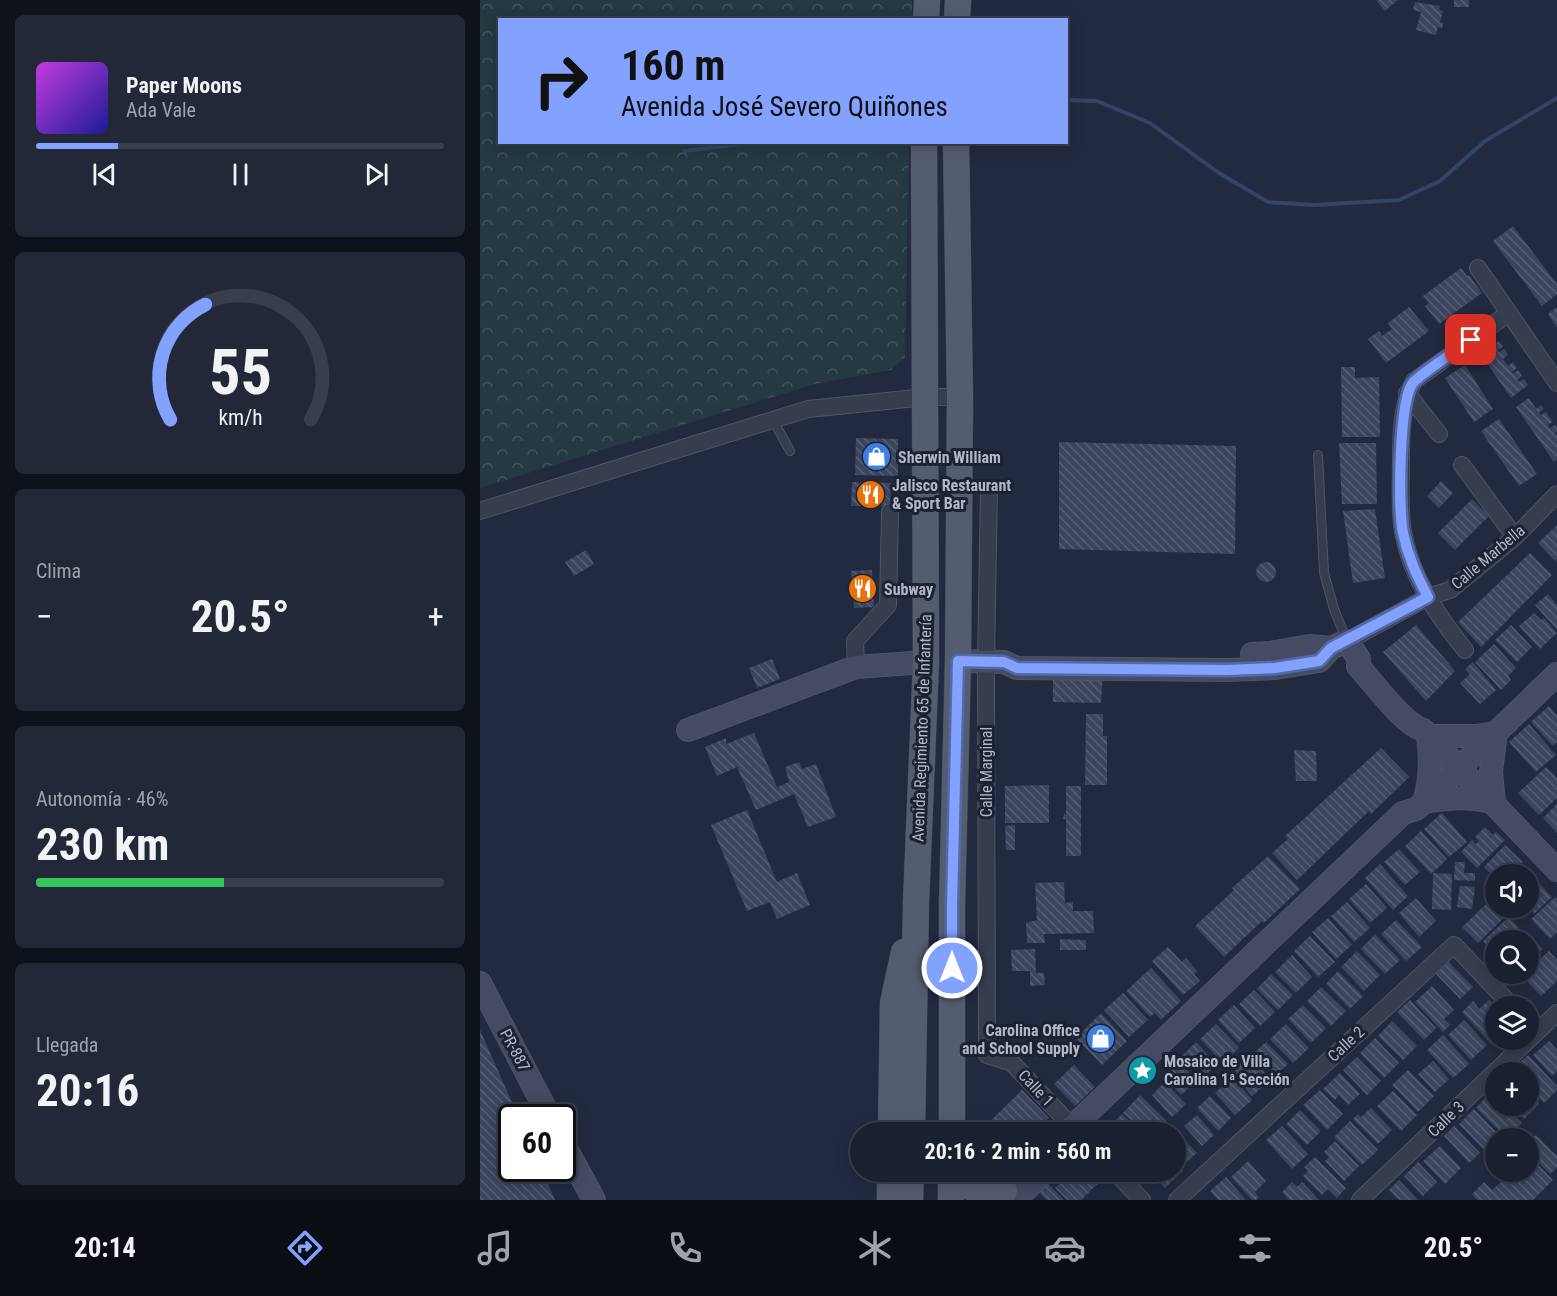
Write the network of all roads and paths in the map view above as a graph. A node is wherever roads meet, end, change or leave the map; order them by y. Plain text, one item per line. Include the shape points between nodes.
1 (927, 0) edge
2 (958, 0) edge
3 (926, 18) edge
4 (957, 18) edge
5 (924, 144) edge
6 (956, 144) edge
7 (1478, 268) dead end
8 (1509, 313) junction
9 (1557, 383) edge
10 (1407, 393) junction
11 (926, 397) junction
12 (960, 397) junction
13 (773, 420) junction
14 (1439, 434) dead end
15 (790, 451) dead end
16 (1318, 455) dead end
17 (1462, 465) dead end
18 (989, 488) dead end
19 (1557, 494) edge
20 (480, 511) edge
21 (890, 512) dead end
22 (1515, 537) junction
23 (1428, 597) junction
24 (1346, 649) junction
25 (1465, 650) dead end
26 (958, 661) junction
27 (926, 662) junction
28 (995, 662) junction
29 (855, 667) junction
30 (1557, 674) edge
31 (688, 730) dead end
32 (1426, 733) junction
33 (1496, 733) junction
34 (1460, 768) junction
35 (1494, 803) junction
36 (1420, 805) junction
37 (1557, 870) edge
38 (916, 902) junction
39 (480, 983) edge
40 (1502, 996) edge
41 (1557, 1012) edge
42 (1539, 1024) edge
43 (1510, 1050) edge
44 (987, 1055) joint
45 (543, 1104) edge
46 (891, 1122) edge
47 (912, 1122) edge
48 (952, 1122) edge
49 (1067, 1122) edge
50 (1084, 1122) edge
51 (576, 1167) edge
52 (890, 1182) edge
53 (911, 1182) edge
54 (952, 1182) edge
55 (965, 1182) edge
56 (1016, 1182) edge
57 (1028, 1182) edge
58 (1125, 1182) edge
59 (1004, 1197) edge
60 (594, 1200) edge
61 (890, 1200) edge
62 (910, 1200) edge
63 (951, 1200) edge
64 (1142, 1200) edge
65 (1177, 1200) edge
66 (1360, 1200) edge

1 - 3 main road
2 - 4 main road
5 - 11 main road, Avenida Regimiento 65 de Infantería
6 - 12 main road, Avenida Regimiento 65 de Infantería
7 - 8 street
8 - 9 street
8 - 10 street via 1414,381
10 - 14 street
10 - 23 street via 1401,447 1401,517 1411,564
11 - 12 street
11 - 13 street via 807,409
11 - 27 main road, Avenida Regimiento 65 de Infantería
12 - 26 main road, Avenida Regimiento 65 de Infantería
13 - 15 lane
13 - 20 street
16 - 24 lane via 1324,573
17 - 22 street
18 - 28 street, Calle Marginal
19 - 22 street, Calle Marbella
21 - 29 street via 888,605 855,641
22 - 23 street, Calle Marbella via 1450,590
23 - 24 street, Calle Marbella
23 - 25 street
24 - 28 street via 1310,646 1203,662 1058,661 1017,668
24 - 32 street via 1370,657 1405,708 1424,720
26 - 28 street
26 - 48 main road, Avenida Regimiento 65 de Infantería
27 - 29 street
27 - 38 main road, Avenida Regimiento 65 de Infantería
28 - 44 street, Calle Marginal
29 - 31 street
30 - 33 street
32 - 33 street
32 - 34 street
32 - 36 street via 1431,757 1428,790
33 - 34 street
33 - 35 street via 1491,771
34 - 35 street
34 - 36 street
35 - 36 street via 1455,797
35 - 37 street
36 - 50 street via 1403,813
38 - 46 main road via 893,1003
38 - 47 main road, Avenida Regimiento 65 de Infantería
39 - 45 street, PR-887
40 - 65 street, Calle 2 via 1454,945
41 - 42 street, Calle 3
43 - 66 street, Calle 3
44 - 49 street, Calle 1 via 1012,1063
51 - 60 street
52 - 61 main road
53 - 62 main road
54 - 63 main road
55 - 59 main road via 975,1190
56 - 59 street
57 - 59 street
58 - 64 street

